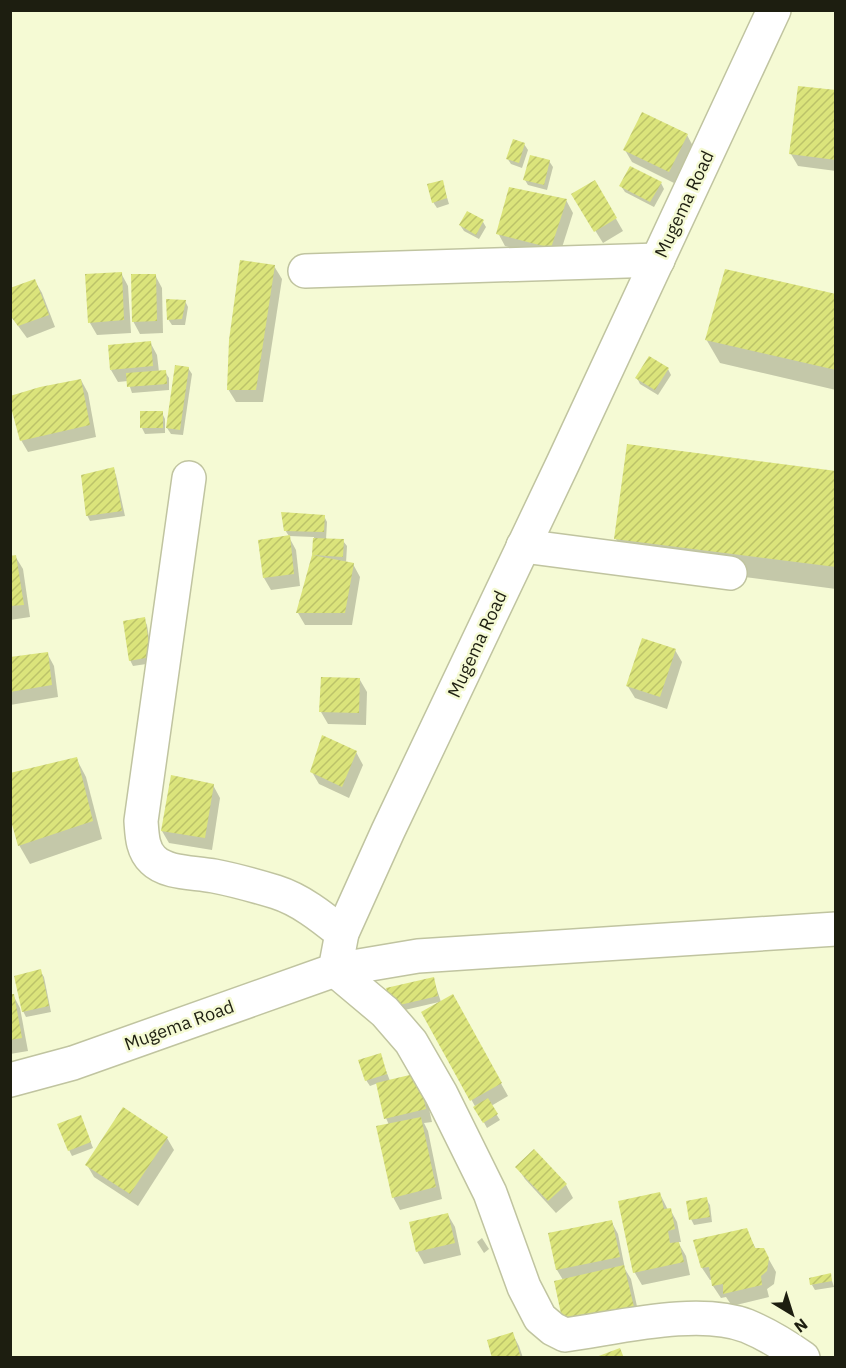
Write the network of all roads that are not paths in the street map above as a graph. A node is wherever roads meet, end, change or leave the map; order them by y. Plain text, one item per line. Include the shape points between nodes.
1 (774, 10) edge
2 (658, 260) junction
3 (305, 271) dead end
4 (189, 478) dead end
5 (523, 546) junction
6 (730, 573) dead end
7 (836, 929) edge
8 (342, 933) junction
9 (334, 970) junction
10 (10, 1080) edge
11 (804, 1358) edge

1 - 2 street, Mugema Road
2 - 3 street
2 - 5 street, Mugema Road
4 - 8 street via 141,821 142,839 154,861 167,868 279,893 310,908
5 - 6 street
5 - 8 street, Mugema Road
7 - 9 street via 418,956
8 - 9 street, Mugema Road
9 - 10 street, Mugema Road via 73,1063
9 - 11 street via 385,1012 411,1042 490,1193 524,1287 540,1318 553,1329 565,1335 676,1319 716,1320 747,1326

